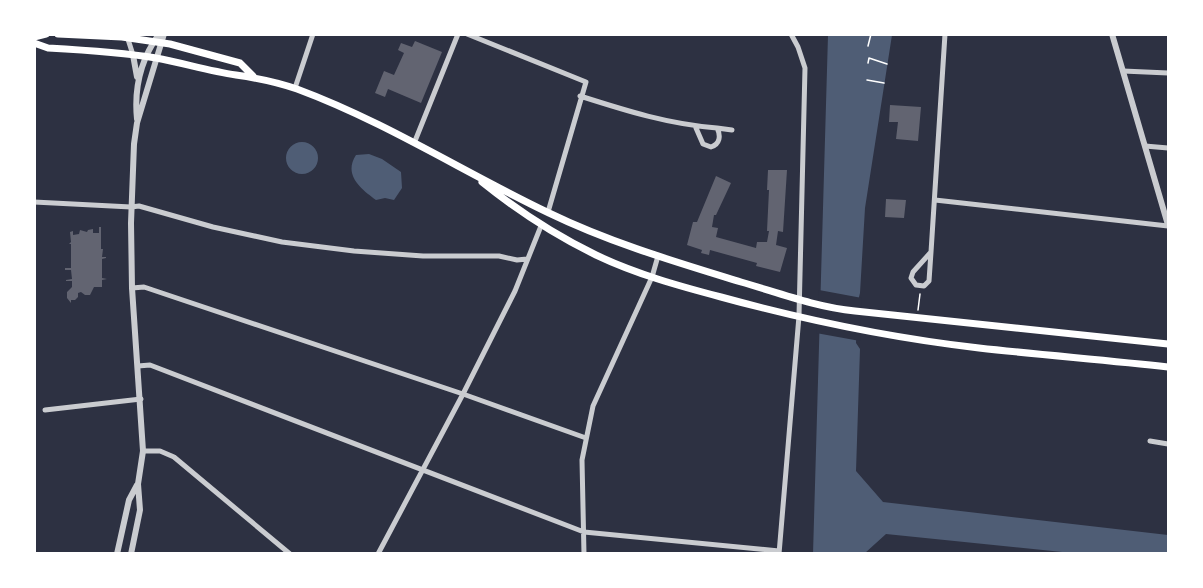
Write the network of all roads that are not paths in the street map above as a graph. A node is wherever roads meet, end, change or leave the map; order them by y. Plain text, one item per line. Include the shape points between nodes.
1 (46, 34) edge
2 (58, 34) edge
3 (313, 34) edge
4 (458, 34) edge
5 (467, 34) edge
6 (791, 34) edge
7 (945, 34) edge
8 (1112, 34) edge
9 (127, 36) edge
10 (34, 37) edge
11 (157, 38) edge
12 (163, 38) edge
13 (34, 43) edge
14 (133, 55) junction
15 (147, 57) junction
16 (156, 58) junction
17 (1123, 71) junction
18 (1168, 73) edge
19 (253, 76) junction
20 (138, 81) junction
21 (295, 88) junction
22 (580, 96) junction
23 (137, 123) junction
24 (696, 128) junction
25 (717, 128) junction
26 (732, 130) dead end
27 (415, 141) junction
28 (1145, 146) junction
29 (1168, 148) edge
30 (470, 173) junction
31 (935, 200) junction
32 (34, 202) edge
33 (131, 207) junction
34 (548, 212) junction
35 (542, 226) junction
36 (1168, 226) edge
37 (931, 252) junction
38 (658, 256) junction
39 (527, 259) junction
40 (652, 277) junction
41 (132, 288) junction
42 (799, 300) junction
43 (800, 316) junction
44 (1168, 344) edge
45 (138, 366) junction
46 (1168, 367) edge
47 (464, 394) junction
48 (141, 399) junction
49 (45, 410) dead end
50 (586, 438) junction
51 (1150, 441) dead end
52 (1168, 444) edge
53 (143, 450) junction
54 (423, 469) junction
55 (138, 484) junction
56 (584, 532) junction
57 (779, 552) edge
58 (117, 554) edge
59 (131, 554) edge
60 (290, 554) edge
61 (378, 554) edge
62 (584, 554) edge

1 - 10 main road
2 - 9 main road
3 - 21 street
4 - 27 street
5 - 22 street via 586,82
6 - 42 street via 805,68
7 - 31 street
8 - 17 street
9 - 11 main road
9 - 14 street
11 - 12 main road
11 - 15 street
12 - 16 street
12 - 19 main road via 240,63
13 - 14 main road via 48,48
14 - 15 main road
14 - 20 street
15 - 16 main road
15 - 20 street
16 - 19 main road
16 - 23 street
17 - 18 street
17 - 28 street
19 - 21 main road
20 - 23 street
21 - 27 main road
22 - 24 street
22 - 34 street
23 - 33 street
24 - 25 street
24 - 25 street via 703,144 711,147 720,138
25 - 26 street
27 - 30 main road
28 - 29 street
28 - 36 street
30 - 34 main road
30 - 35 main road
31 - 36 street
31 - 37 street
32 - 33 street
33 - 39 street via 149,207 213,227 282,242 423,256
33 - 41 street
34 - 35 main road
34 - 38 main road
35 - 39 street
35 - 40 main road via 597,256
37 - 37 street via 911,275 913,284 921,287 929,281
38 - 40 street
38 - 42 main road
39 - 47 street
40 - 43 main road
40 - 50 street via 593,406
41 - 45 street
41 - 47 street via 144,287
42 - 43 street
42 - 44 main road via 862,312
43 - 46 main road via 977,347
43 - 57 street
45 - 48 street
45 - 54 street via 150,365
47 - 50 street
47 - 54 street
48 - 49 street
48 - 53 street
50 - 56 street via 582,460
51 - 52 street
53 - 55 street
53 - 60 street via 174,457
54 - 56 street
54 - 61 street
55 - 58 street via 129,500
55 - 59 street via 140,510
56 - 57 street
56 - 62 street

